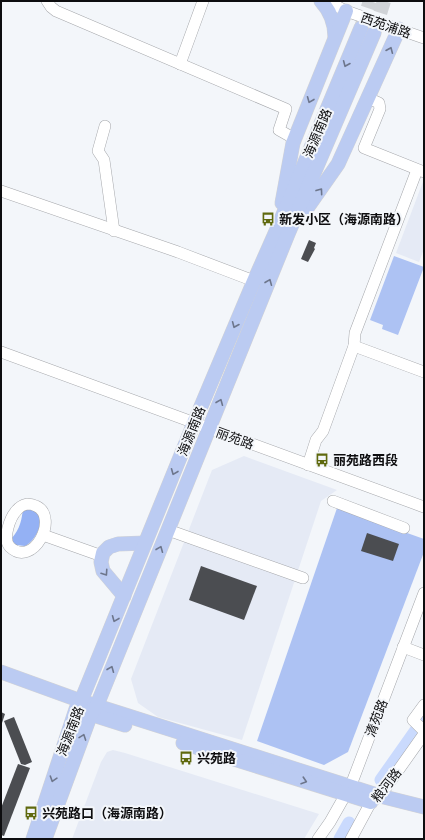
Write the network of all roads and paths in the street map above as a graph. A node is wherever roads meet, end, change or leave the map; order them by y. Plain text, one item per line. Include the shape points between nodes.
1 (48, 1) edge
2 (203, 1) edge
3 (321, 1) edge
4 (327, 1) edge
5 (346, 11) junction
6 (399, 29) junction
7 (367, 30) tunnel mouth
8 (335, 38) junction
9 (424, 38) edge
10 (180, 64) junction
11 (368, 98) junction
12 (105, 126) dead end
13 (295, 139) junction
14 (421, 171) edge
15 (1, 191) edge
16 (114, 231) junction
17 (283, 231) junction
18 (254, 281) junction
19 (354, 346) junction
20 (1, 352) edge
21 (424, 372) edge
22 (194, 423) junction
23 (209, 429) junction
24 (308, 465) junction
25 (333, 501) dead end
26 (424, 507) edge
27 (404, 528) dead end
28 (168, 530) junction
29 (43, 535) dead end
30 (145, 543) junction
31 (102, 556) junction
32 (303, 578) dead end
33 (424, 593) edge
34 (124, 596) junction
35 (403, 647) junction
36 (424, 655) edge
37 (1, 672) edge
38 (1, 682) edge
39 (79, 705) junction
40 (424, 705) edge
41 (94, 710) junction
42 (424, 733) edge
43 (348, 790) junction
44 (376, 799) junction
45 (424, 807) edge
46 (424, 816) edge
47 (33, 839) edge
48 (45, 839) edge
49 (318, 839) edge
50 (351, 839) edge

1 - 10 street via 56,11
2 - 10 street
3 - 8 main road via 330,12
4 - 5 street, 西苑浦路
5 - 6 street, 西苑浦路
5 - 8 main road
6 - 9 street, 西苑浦路
11 -> 6 main road
7 - 17 main road, 海源南路
8 -> 13 main road
10 - 13 street via 286,109 279,130
11 - 14 street via 377,102 380,109 364,148
17 -> 11 main road via 338,164
12 - 16 street via 98,152 104,160
13 - 17 main road via 290,155
14 - 19 street via 355,333
15 - 16 street
16 - 18 street
17 - 18 main road, 海源南路
23 -> 17 main road, 海源南路
18 -> 22 main road, 海源南路
19 - 21 street
19 - 24 street
20 - 22 street, 丽苑路
22 - 23 street, 丽苑路
22 -> 30 main road, 海源南路
23 - 24 street, 丽苑路
23 - 28 main road, 海源南路
24 - 26 street, 丽苑路
25 - 27 street
28 - 32 street
41 -> 28 main road, 海源南路
29 - 31 street
30 - 31 main road via 114,545
30 - 34 main road, 海源南路
31 -> 34 main road via 103,571
33 - 35 street, 清苑路
34 -> 39 main road, 海源南路
35 - 36 street
35 - 43 street, 清苑路
37 - 39 main road
38 - 39 main road
39 - 41 main road
39 -> 47 main road, 海源南路
40 - 42 street via 413,720
41 - 43 main road
48 -> 41 main road, 海源南路
42 - 44 street, 粮河路
43 - 44 main road
43 - 49 street, 清苑路
44 - 45 main road
44 - 46 main road
44 - 50 street, 粮河路

